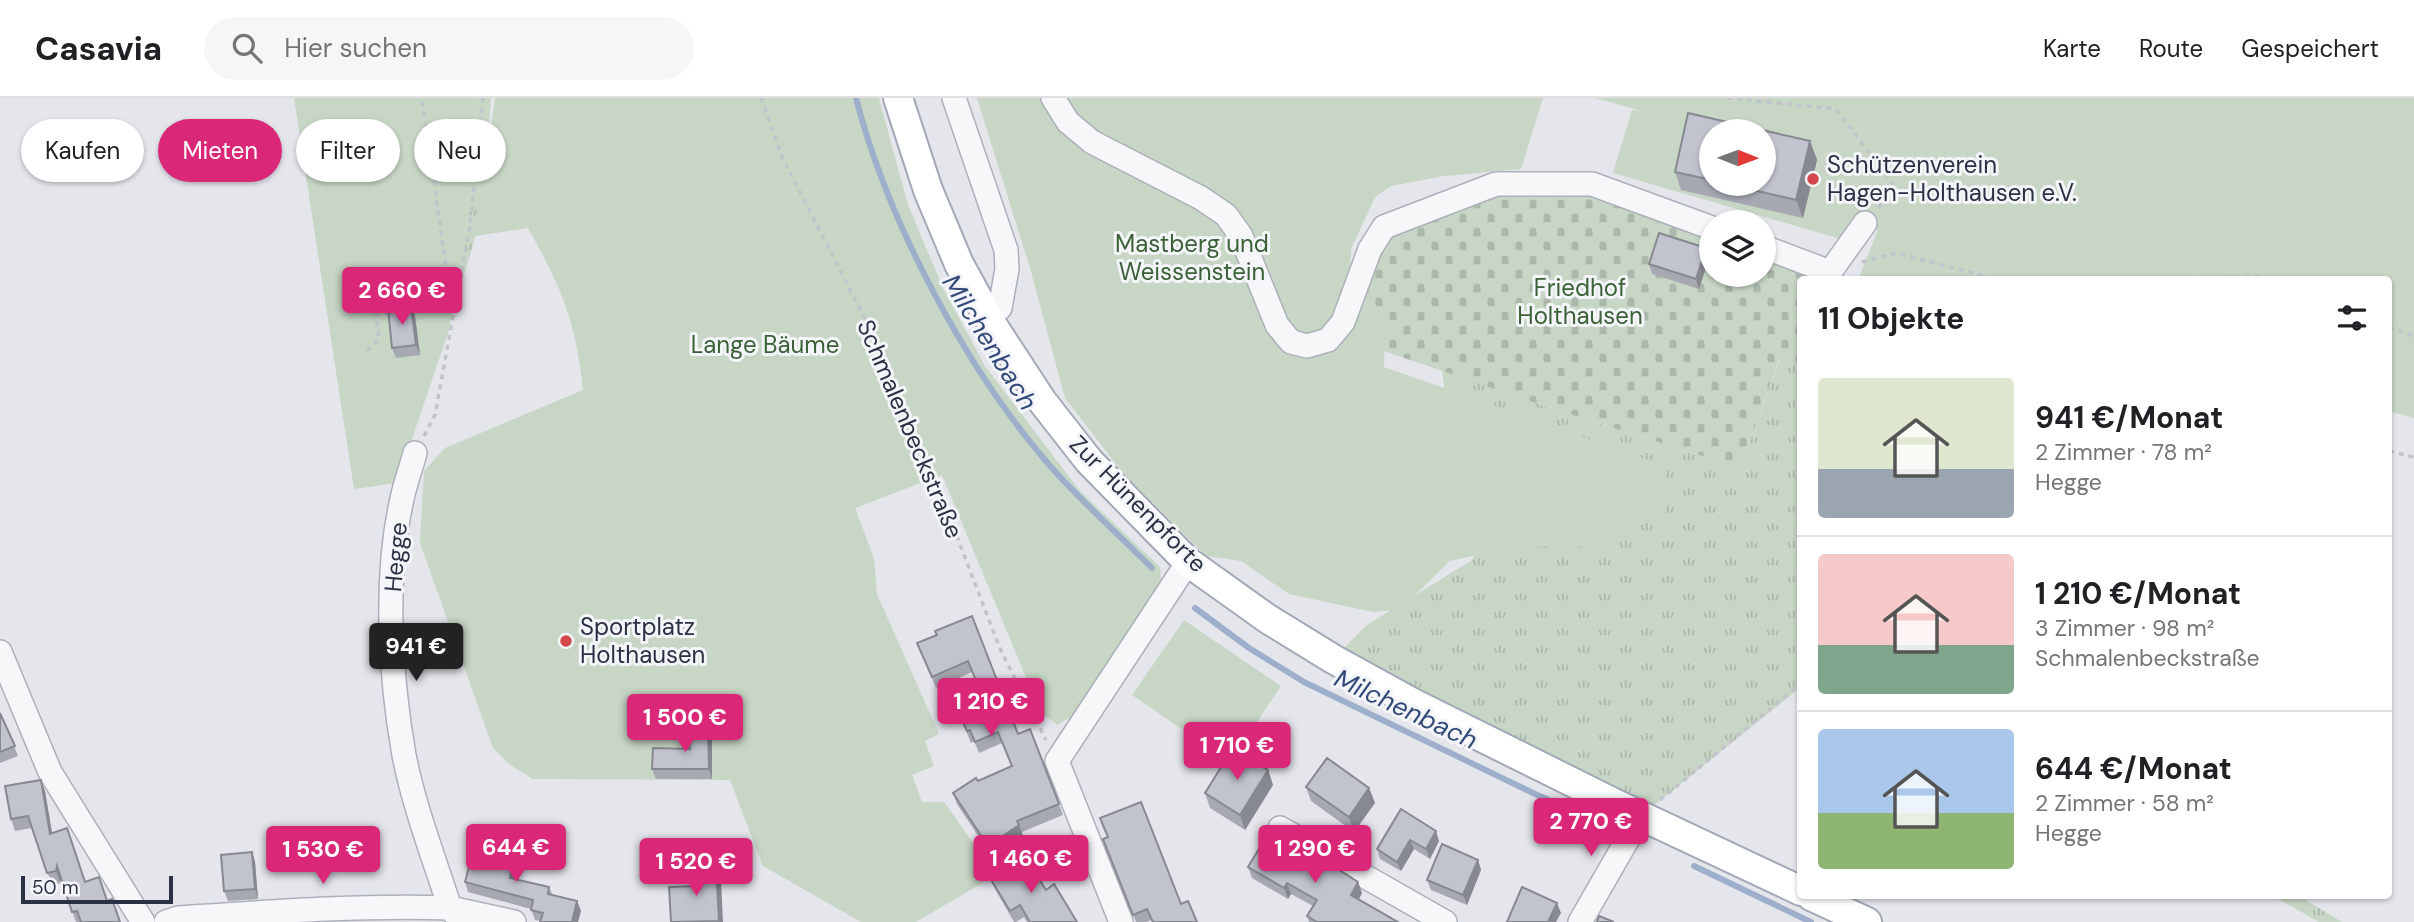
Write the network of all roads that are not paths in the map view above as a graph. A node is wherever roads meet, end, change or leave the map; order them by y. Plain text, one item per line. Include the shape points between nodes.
1 (898, 98) edge
2 (954, 98) edge
3 (1053, 98) edge
4 (1699, 223) edge
5 (1866, 223) road end
6 (1776, 252) edge
7 (994, 313) junction
8 (415, 453) road end
9 (1188, 562) junction
10 (0, 652) edge
11 (1641, 816) junction
12 (1280, 828) dead end
13 (1797, 889) edge
14 (1817, 899) edge
15 (456, 915) edge
16 (143, 922) edge
17 (166, 922) edge
18 (513, 922) edge
19 (1121, 922) edge
20 (1445, 922) edge
21 (1580, 922) edge
22 (1867, 922) edge

1 - 7 main road, Zur Hünenpforte via 928,190 959,264
2 - 7 street via 1006,250 1007,268
3 - 4 street via 1068,122 1092,142 1226,215 1241,236 1277,325 1291,342 1307,346 1328,340 1343,322 1370,248 1384,227 1496,184 1591,184
5 - 6 street via 1830,272
7 - 9 main road, Zur Hünenpforte via 1042,401 1089,461
8 - 15 street, Hegge via 401,500 391,576 394,684 404,756 419,816
9 - 11 main road, Zur Hünenpforte via 1333,659
9 - 19 street via 1057,761 1075,790
10 - 16 street via 50,772
11 - 13 main road, Zur Hünenpforte
11 - 21 street
12 - 20 street
14 - 22 main road
15 - 17 street via 319,908
15 - 18 street

